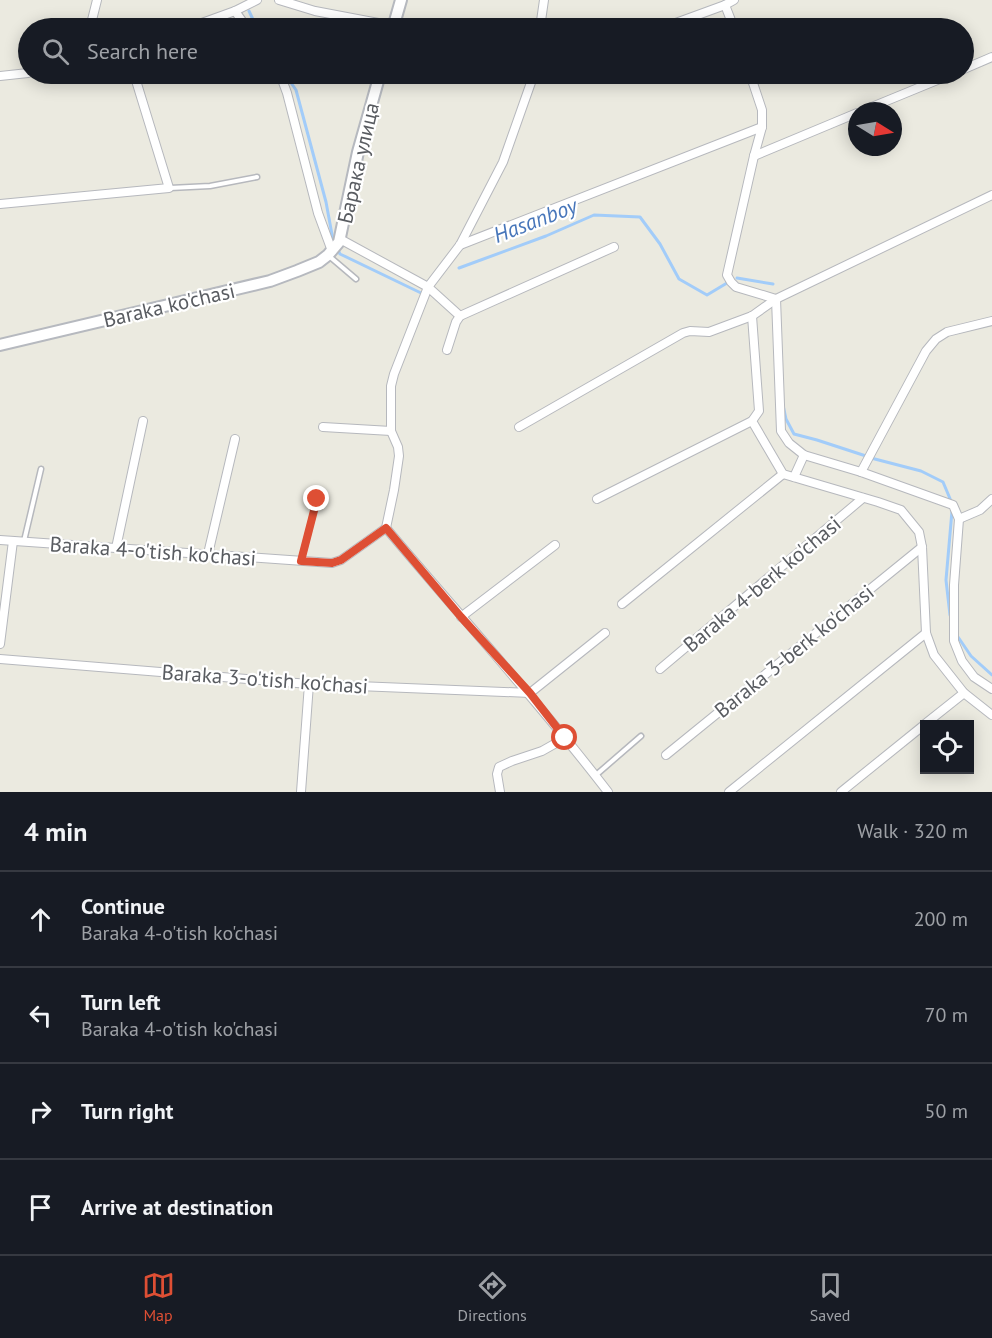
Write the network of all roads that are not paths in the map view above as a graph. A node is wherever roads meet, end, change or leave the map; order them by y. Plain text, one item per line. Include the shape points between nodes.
1 (97, 0) edge
2 (257, 0) edge
3 (279, 0) edge
4 (401, 0) edge
5 (544, 0) edge
6 (734, 0) edge
7 (725, 5) junction
8 (235, 11) junction
9 (92, 18) edge
10 (216, 18) edge
11 (240, 18) edge
12 (350, 18) edge
13 (396, 18) edge
14 (541, 18) edge
15 (689, 18) edge
16 (730, 18) edge
17 (992, 57) edge
18 (974, 64) edge
19 (18, 74) edge
20 (0, 76) edge
21 (137, 84) edge
22 (284, 84) edge
23 (377, 84) edge
24 (532, 84) edge
25 (753, 84) edge
26 (928, 84) edge
27 (884, 102) edge
28 (848, 117) edge
29 (762, 127) junction
30 (754, 156) junction
31 (257, 177) dead end
32 (169, 188) junction
33 (992, 195) edge
34 (0, 204) edge
35 (460, 245) junction
36 (335, 247) junction
37 (614, 247) dead end
38 (357, 279) dead end
39 (428, 287) junction
40 (776, 299) junction
41 (460, 316) junction
42 (752, 316) junction
43 (992, 321) edge
44 (0, 345) edge
45 (447, 350) dead end
46 (143, 421) dead end
47 (752, 421) junction
48 (519, 426) dead end
49 (323, 427) dead end
50 (392, 430) junction
51 (235, 439) dead end
52 (804, 454) junction
53 (41, 470) dead end
54 (861, 472) junction
55 (783, 474) junction
56 (794, 477) junction
57 (863, 498) junction
58 (317, 499) dead end
59 (597, 499) dead end
60 (992, 499) edge
61 (959, 519) junction
62 (386, 528) junction
63 (0, 540) edge
64 (13, 541) junction
65 (24, 542) junction
66 (555, 545) dead end
67 (922, 547) junction
68 (116, 548) junction
69 (207, 554) junction
70 (301, 561) junction
71 (622, 604) dead end
72 (461, 617) junction
73 (605, 633) dead end
74 (926, 633) junction
75 (0, 644) edge
76 (0, 659) edge
77 (660, 669) dead end
78 (309, 684) junction
79 (992, 689) edge
80 (530, 693) junction
81 (964, 693) junction
82 (992, 715) edge
83 (931, 720) edge
84 (920, 729) edge
85 (641, 736) dead end
86 (565, 738) junction
87 (666, 755) dead end
88 (595, 776) junction
89 (301, 792) edge
90 (500, 792) edge
91 (608, 792) edge
92 (729, 792) edge
93 (841, 792) edge

1 - 9 street
2 - 8 street
3 - 12 street
4 - 13 main road
5 - 14 street
6 - 7 street
7 - 15 street
7 - 16 street
8 - 10 street
8 - 11 street
17 - 18 street
19 - 20 street
21 - 32 street
22 - 36 street via 318,213
23 - 36 main road, Барака улица
24 - 35 street via 503,162
25 - 29 street via 762,110
26 - 27 street
28 - 30 street
29 - 30 street
29 - 35 street
30 - 40 street via 727,275 736,287
31 - 32 lane via 210,186
32 - 34 street
33 - 40 street
35 - 39 street
36 - 38 lane
36 - 39 street
36 - 44 main road, Baraka ko'chasi via 308,267 270,280
37 - 41 street
39 - 41 street
39 - 50 street via 394,374
40 - 42 street
40 - 52 street via 781,431
41 - 45 street
42 - 47 street via 759,411
42 - 48 street via 709,332 683,333
43 - 54 street via 947,332 936,339
46 - 68 street
47 - 55 street
47 - 59 street
49 - 50 street
50 - 62 street via 399,456
51 - 69 street
52 - 54 street
52 - 56 street
53 - 65 lane
54 - 61 street via 953,505
55 - 56 street
55 - 71 street
56 - 57 street
57 - 67 street via 901,510 919,532
57 - 77 street, Baraka 4-berk ko'chasi
58 - 70 lane
60 - 61 street via 980,510
61 - 79 street via 954,641 974,677
62 - 70 street, Baraka 4-o'tish ko'chasi via 341,560
62 - 72 street
63 - 64 street, Baraka 4-o'tish ko'chasi
64 - 65 street, Baraka 4-o'tish ko'chasi
64 - 75 street
65 - 68 street, Baraka 4-o'tish ko'chasi
66 - 72 street
67 - 74 street
67 - 87 street, Baraka 3-berk ko'chasi
68 - 69 street, Baraka 4-o'tish ko'chasi
69 - 70 street, Baraka 4-o'tish ko'chasi
72 - 80 street
73 - 80 street
74 - 81 street via 934,655
74 - 92 street
76 - 78 street, Baraka 3-o'tish ko'chasi
78 - 80 street, Baraka 3-o'tish ko'chasi
78 - 89 street
80 - 86 street
81 - 82 street
81 - 83 street
84 - 93 street
85 - 88 lane
86 - 88 street
86 - 90 street via 499,767 496,774
88 - 91 street

